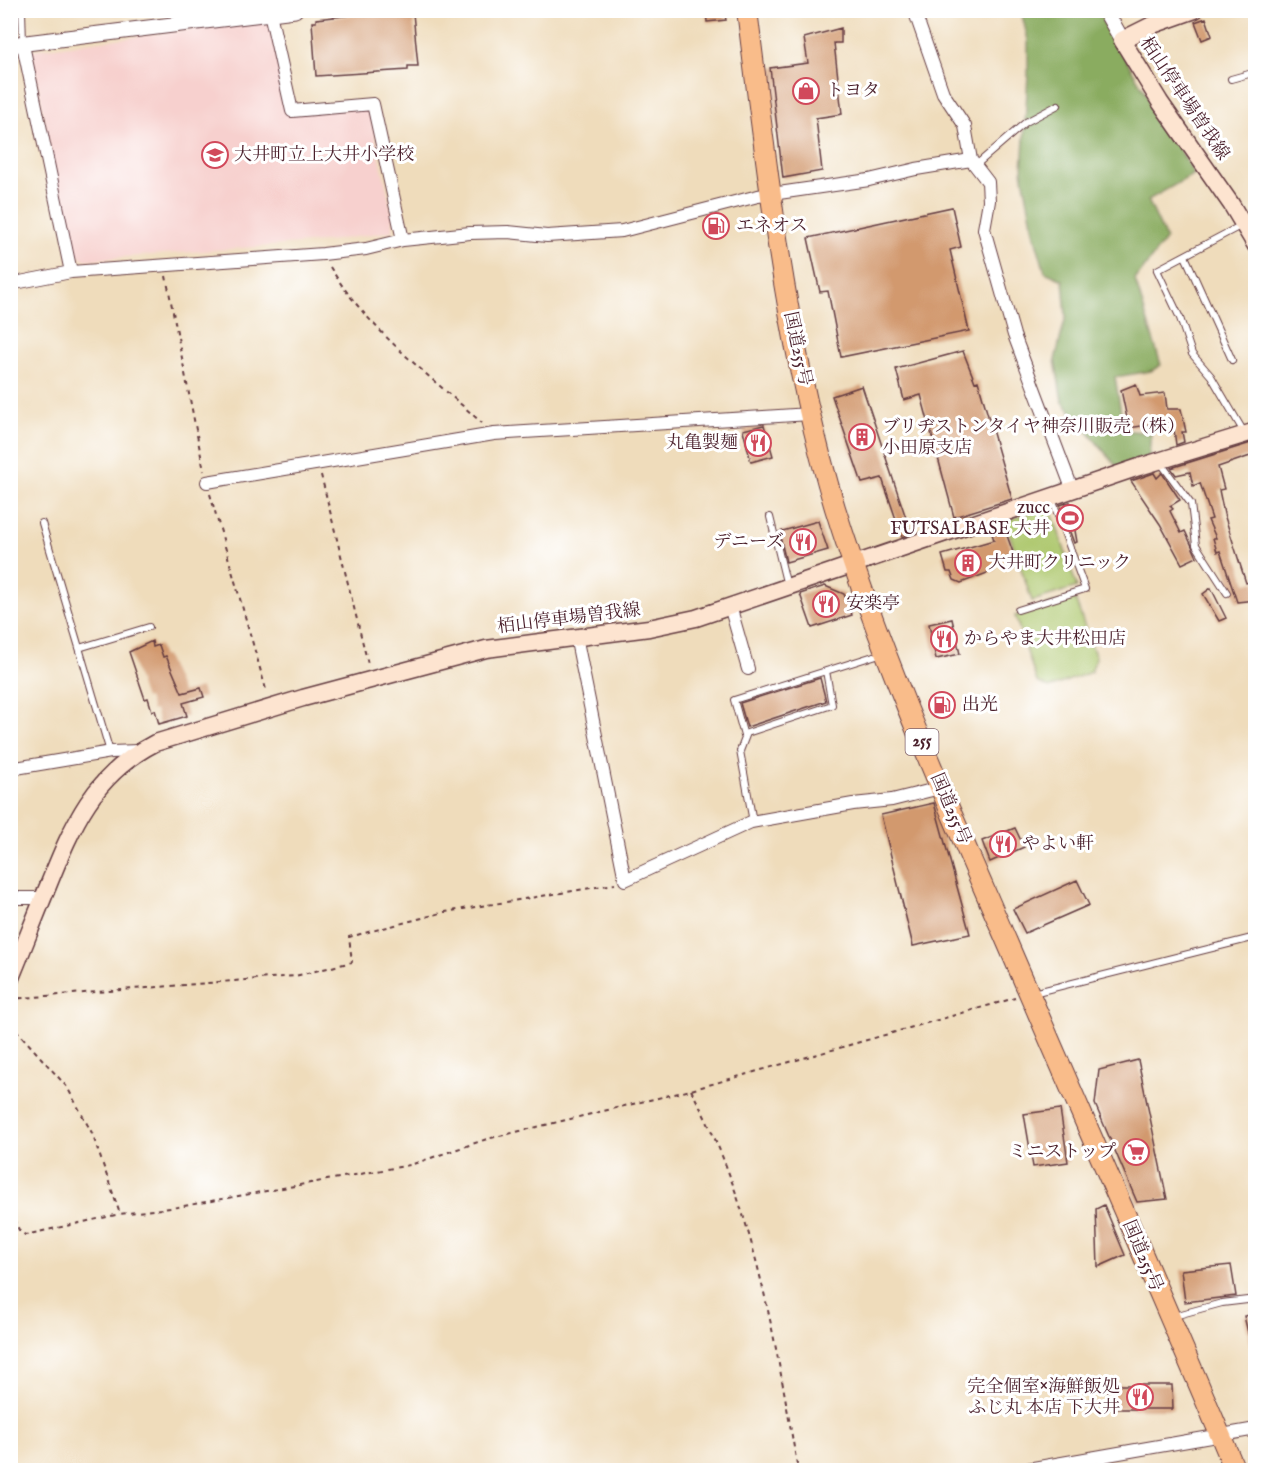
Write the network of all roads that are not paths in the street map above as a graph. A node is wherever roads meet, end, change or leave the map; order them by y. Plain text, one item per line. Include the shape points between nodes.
1 (22, 10) edge
2 (295, 10) edge
3 (747, 10) edge
4 (914, 10) edge
5 (1105, 10) edge
6 (1195, 10) edge
7 (1252, 10) edge
8 (270, 13) junction
9 (1256, 17) edge
10 (1122, 40) junction
11 (17, 45) edge
12 (1256, 72) edge
13 (1232, 79) dead end
14 (1058, 105) dead end
15 (973, 162) junction
16 (771, 194) junction
17 (1247, 219) edge
18 (403, 240) junction
19 (1256, 246) edge
20 (1185, 256) junction
21 (71, 272) junction
22 (10, 284) edge
23 (1232, 360) dead end
24 (810, 414) junction
25 (1250, 433) edge
26 (1160, 461) junction
27 (207, 482) dead end
28 (1073, 491) junction
29 (1052, 498) junction
30 (770, 517) dead end
31 (42, 523) dead end
32 (854, 564) junction
33 (788, 587) junction
34 (1227, 593) dead end
35 (730, 606) junction
36 (1018, 610) dead end
37 (149, 627) dead end
38 (576, 636) junction
39 (79, 648) junction
40 (887, 652) junction
41 (748, 669) dead end
42 (826, 671) junction
43 (746, 735) junction
44 (111, 752) junction
45 (138, 752) junction
46 (10, 770) edge
47 (940, 788) junction
48 (753, 822) junction
49 (43, 897) junction
50 (10, 898) edge
51 (1256, 937) edge
52 (10, 980) edge
53 (1029, 994) junction
54 (1256, 1299) edge
55 (1168, 1317) junction
56 (1256, 1429) edge
57 (1220, 1435) junction
58 (1103, 1456) junction
59 (1022, 1470) edge
60 (1104, 1470) edge
61 (1235, 1470) edge

1 - 11 lane
2 - 8 street
3 - 16 highway, 国道255号 / 255
4 - 15 street via 944,93 965,126
5 - 10 street
6 - 10 main road, 栢山停車場曽我線
7 - 9 lane
8 - 11 street
8 - 18 street via 291,111 373,104
10 - 17 main road, 栢山停車場曽我線 via 1160,102
11 - 21 street
12 - 13 lane
14 - 15 lane
15 - 16 street
15 - 28 street via 988,182 984,229 1014,335
16 - 18 street via 622,231 547,236 471,233
16 - 24 highway, 国道255号 / 255 via 782,279
17 - 19 main road, 栢山停車場曽我線
17 - 20 lane
18 - 21 street via 323,254
20 - 23 lane
20 - 25 lane via 1157,270 1192,354
21 - 22 street
24 - 27 street via 494,434
24 - 32 highway, 国道255号 / 255
25 - 26 main road, 栢山停車場曽我線
26 - 28 main road, 栢山停車場曽我線
26 - 34 lane via 1191,504 1196,545
28 - 29 main road, 栢山停車場曽我線
29 - 32 main road, 栢山停車場曽我線
29 - 36 lane via 1085,589
30 - 33 lane
31 - 39 lane
32 - 33 main road, 栢山停車場曽我線
32 - 40 highway, 国道255号 / 255
33 - 35 main road, 栢山停車場曽我線
35 - 38 main road, 栢山停車場曽我線 via 674,624
35 - 41 street
37 - 39 lane
38 - 45 main road, 栢山停車場曽我線 via 486,649 176,735
38 - 48 street via 626,880
39 - 44 lane
40 - 42 lane
40 - 47 highway, 国道255号 / 255
42 - 43 lane via 832,705
42 - 43 lane via 734,700
43 - 48 lane via 740,751
44 - 45 street
44 - 46 street
45 - 49 main road, 栢山停車場曽我線 via 105,779 77,815
47 - 48 street via 892,800
47 - 53 highway, 国道255号 / 255
49 - 50 street
49 - 52 main road, 栢山停車場曽我線
51 - 53 lane
53 - 55 highway, 国道255号 / 255
54 - 55 lane
55 - 57 highway, 国道255号 / 255
56 - 57 street
57 - 58 street
57 - 61 highway, 国道255号 / 255
58 - 59 street
58 - 60 lane

